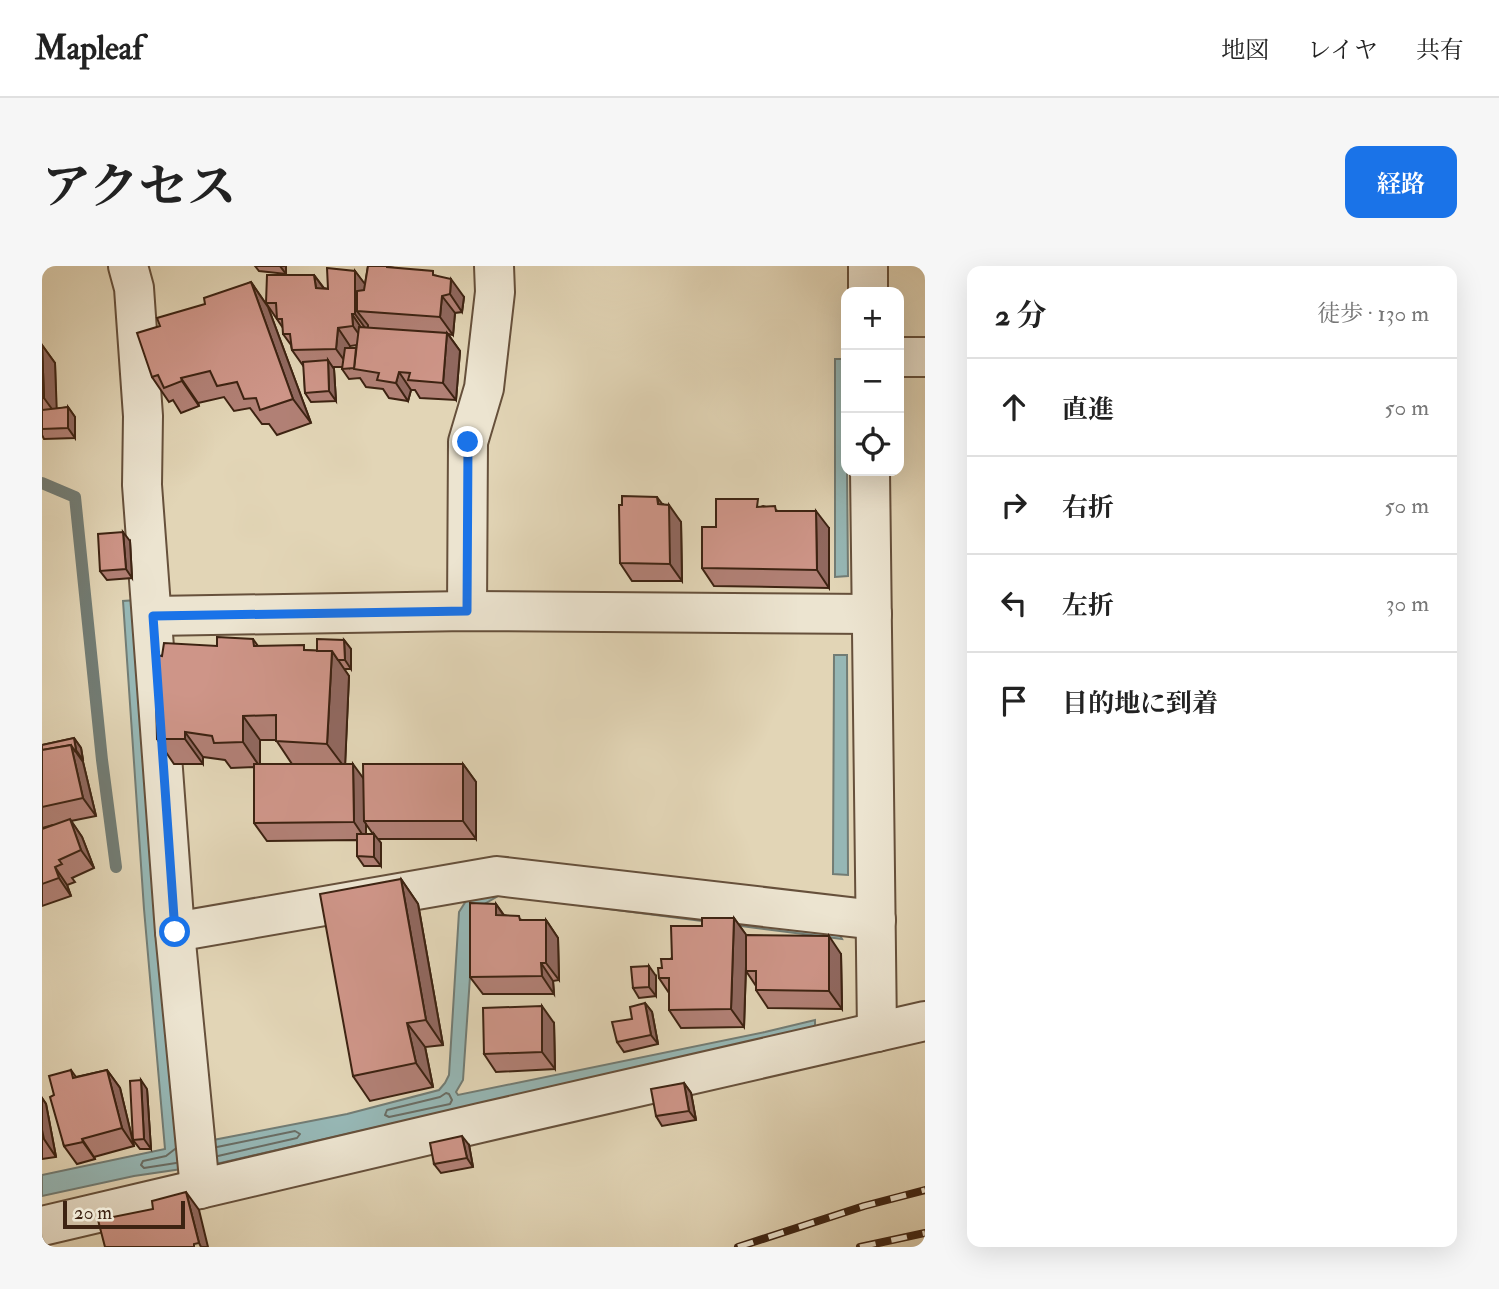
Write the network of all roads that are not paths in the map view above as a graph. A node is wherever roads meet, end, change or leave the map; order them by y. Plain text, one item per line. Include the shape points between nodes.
1 (128, 266) edge
2 (494, 266) edge
3 (868, 266) edge
4 (868, 287) edge
5 (904, 356) edge
6 (925, 357) edge
7 (870, 476) edge
8 (467, 611) junction
9 (872, 614) junction
10 (153, 616) junction
11 (876, 920) junction
12 (175, 932) junction
13 (925, 1021) edge
14 (877, 1032) junction
15 (200, 1189) junction
16 (42, 1226) edge

1 - 10 street via 134,288
2 - 8 street via 484,388 468,442
3 - 4 street
5 - 6 street
7 - 9 street
8 - 9 street
8 - 10 street
9 - 11 street
10 - 12 street
11 - 12 street via 497,876
11 - 14 street
12 - 15 street
13 - 14 street
14 - 15 street
15 - 16 street

